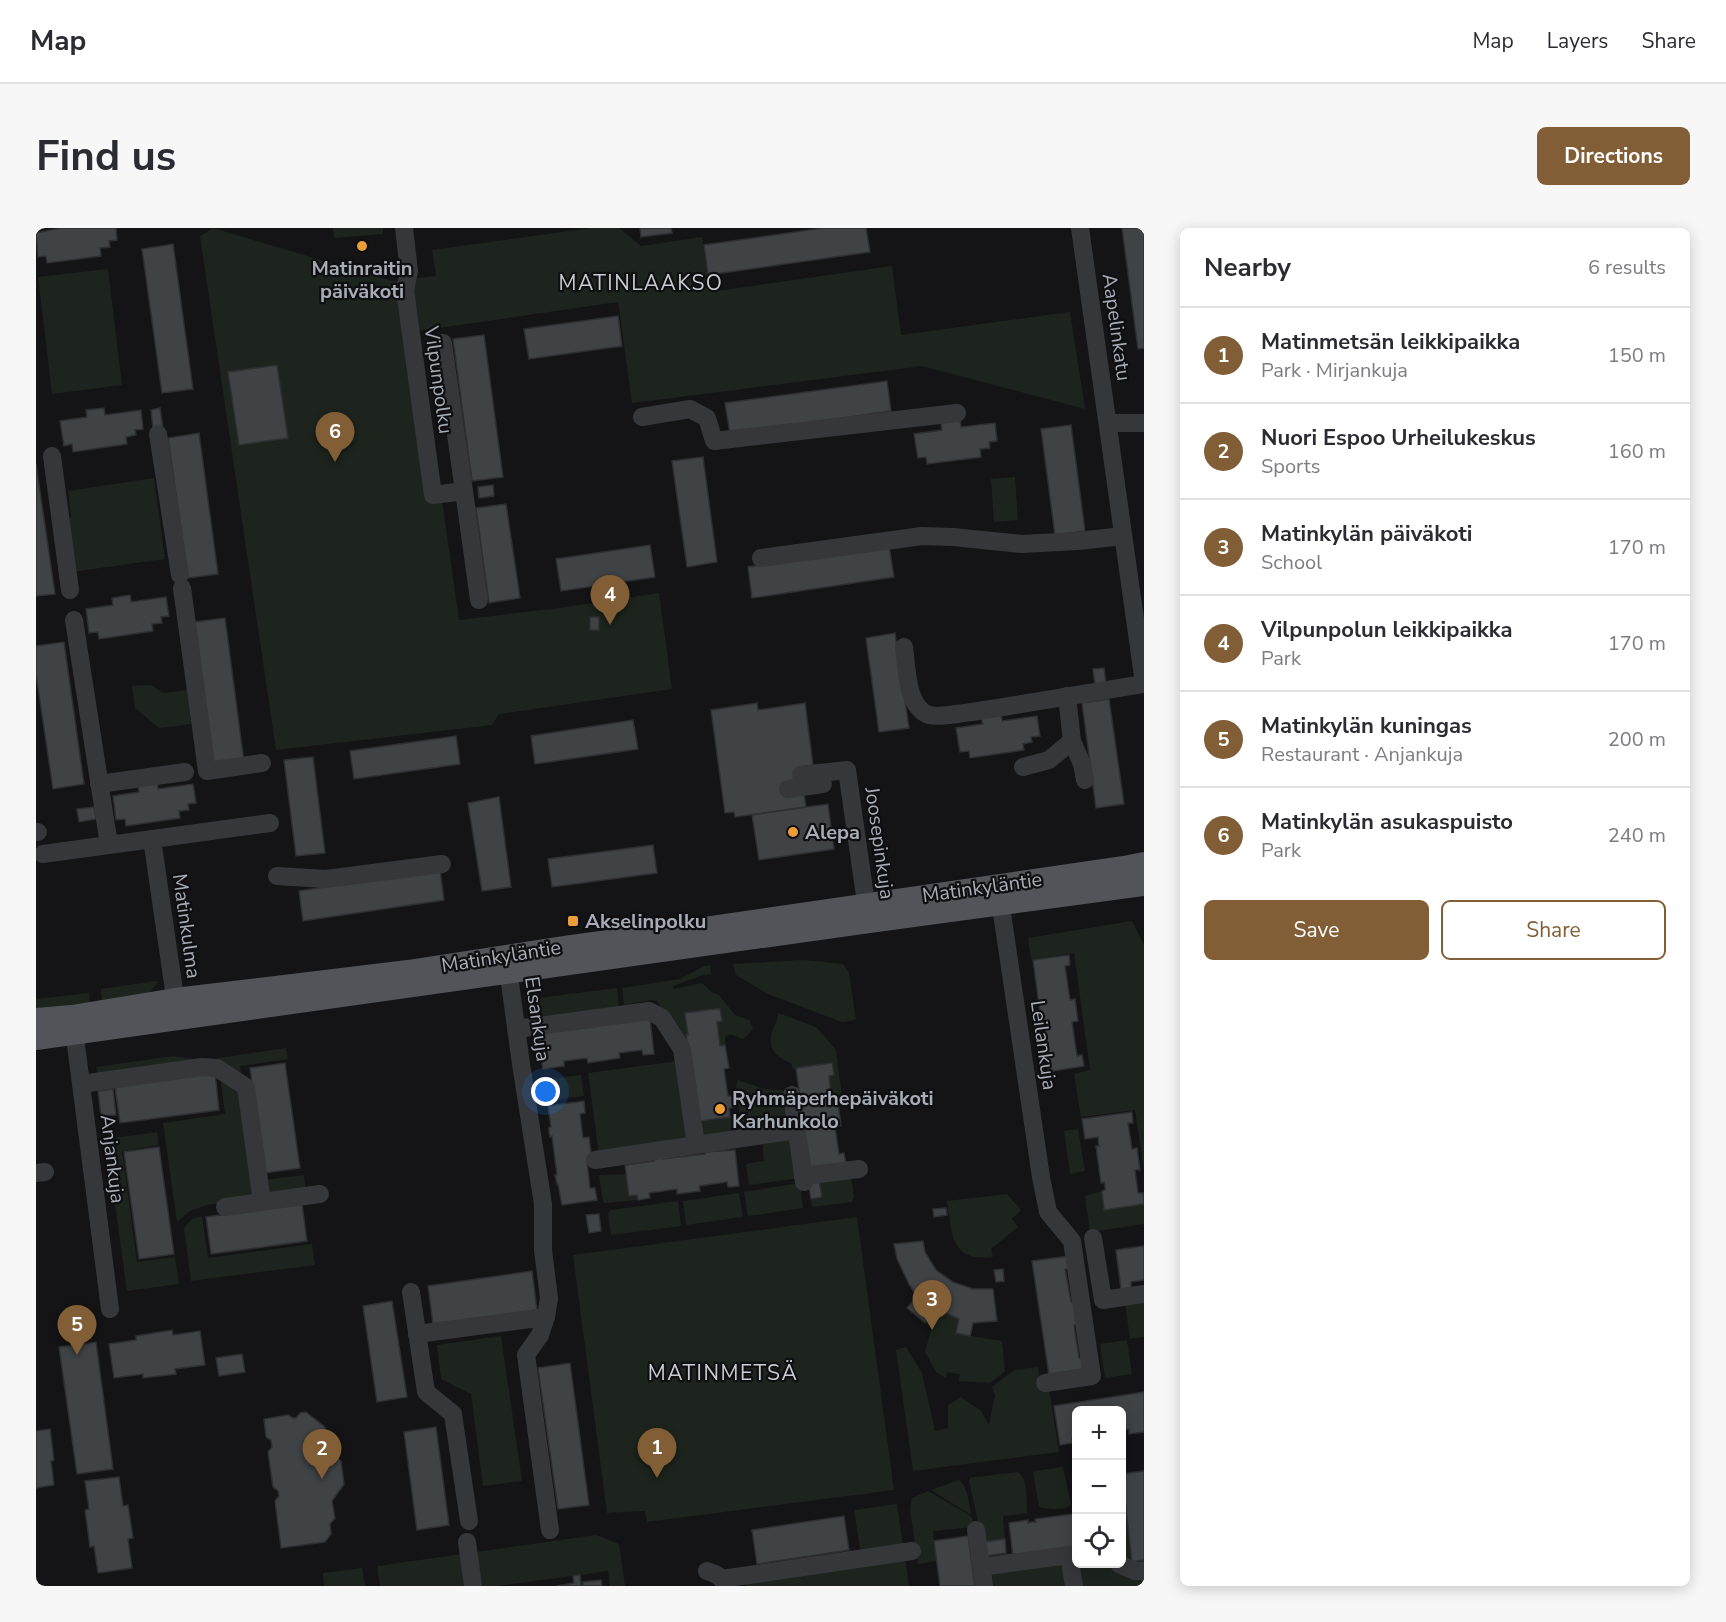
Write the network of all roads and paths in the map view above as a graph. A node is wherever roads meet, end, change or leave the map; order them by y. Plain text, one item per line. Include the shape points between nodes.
1 (404, 228) edge
2 (1080, 228) edge
3 (443, 344) dead end
4 (957, 413) dead end
5 (642, 417) dead end
6 (1108, 423) junction
7 (1144, 423) edge
8 (158, 434) dead end
9 (52, 456) dead end
10 (464, 491) junction
11 (1124, 536) junction
12 (761, 558) dead end
13 (70, 590) dead end
14 (479, 600) dead end
15 (74, 620) dead end
16 (904, 647) dead end
17 (1144, 683) edge
18 (1068, 696) junction
19 (1072, 741) junction
20 (262, 763) dead end
21 (1023, 767) dead end
22 (185, 772) dead end
23 (1084, 780) dead end
24 (99, 784) junction
25 (797, 784) dead end
26 (270, 823) dead end
27 (152, 839) junction
28 (109, 845) junction
29 (43, 854) dead end
30 (1144, 863) edge
31 (442, 864) dead end
32 (277, 876) dead end
33 (1144, 885) edge
34 (999, 895) junction
35 (868, 913) junction
36 (508, 965) junction
37 (177, 1009) junction
38 (36, 1019) edge
39 (73, 1024) junction
40 (516, 1029) junction
41 (36, 1039) edge
42 (81, 1084) junction
43 (792, 1095) dead end
44 (797, 1130) junction
45 (696, 1145) junction
46 (595, 1160) dead end
47 (859, 1169) dead end
48 (320, 1194) dead end
49 (262, 1202) junction
50 (225, 1207) dead end
51 (1093, 1238) dead end
52 (411, 1292) dead end
53 (1144, 1294) edge
54 (110, 1309) dead end
55 (546, 1317) junction
56 (417, 1334) junction
57 (1045, 1383) dead end
58 (469, 1521) dead end
59 (550, 1530) dead end
60 (976, 1530) dead end
61 (467, 1542) dead end
62 (912, 1551) dead end
63 (1072, 1554) edge
64 (981, 1567) junction
65 (1073, 1568) edge
66 (718, 1578) edge
67 (474, 1586) edge
68 (984, 1586) edge
69 (1074, 1586) edge

1 - 10 street, Vilpunpolku via 409,271 405,290 433,495
2 - 6 street, Aapelinkatu
3 - 10 street
4 - 5 street via 714,441 707,418 690,409
6 - 7 street
6 - 11 street, Aapelinkatu
8 - 20 street via 207,771
9 - 13 street
10 - 14 street
11 - 12 street via 1022,544 922,536
11 - 17 street, Aapelinkatu
15 - 24 street
16 - 18 street via 912,696 916,706 930,715
17 - 18 street
18 - 19 street
19 - 21 street via 1049,760
19 - 23 street
22 - 24 street
24 - 28 street
25 - 35 street, Joosepinkuja via 844,778
26 - 27 street
27 - 28 street
27 - 37 street, Matinkulma
28 - 29 street
30 - 34 main road, Matinkyläntie
31 - 32 street via 326,879
33 - 34 main road, Matinkyläntie
34 - 35 main road, Matinkyläntie
34 - 57 street, Leilankuja via 1041,1178 1048,1212 1072,1241 1092,1376
35 - 36 main road, Matinkyläntie via 570,946
36 - 37 main road, Matinkyläntie via 408,971 306,992
36 - 40 street, Elsankuja
37 - 39 main road, Matinkyläntie
38 - 39 main road, Matinkyläntie
39 - 41 main road, Matinkyläntie
39 - 42 street, Anjankuja
40 - 45 street via 649,1011 662,1018 682,1049
40 - 55 street, Elsankuja via 543,1204 549,1298
42 - 49 street via 202,1067 217,1068 232,1077 246,1087
42 - 54 street, Anjankuja
43 - 44 street
44 - 45 street
44 - 47 street via 803,1179
45 - 46 street
48 - 49 street
49 - 50 street
51 - 53 street via 1103,1300
52 - 56 street
55 - 56 street
55 - 59 street via 540,1335 526,1355
56 - 58 street via 426,1392 453,1414
60 - 64 street
61 - 67 street
62 - 66 street
63 - 64 street
64 - 68 street
65 - 69 street

